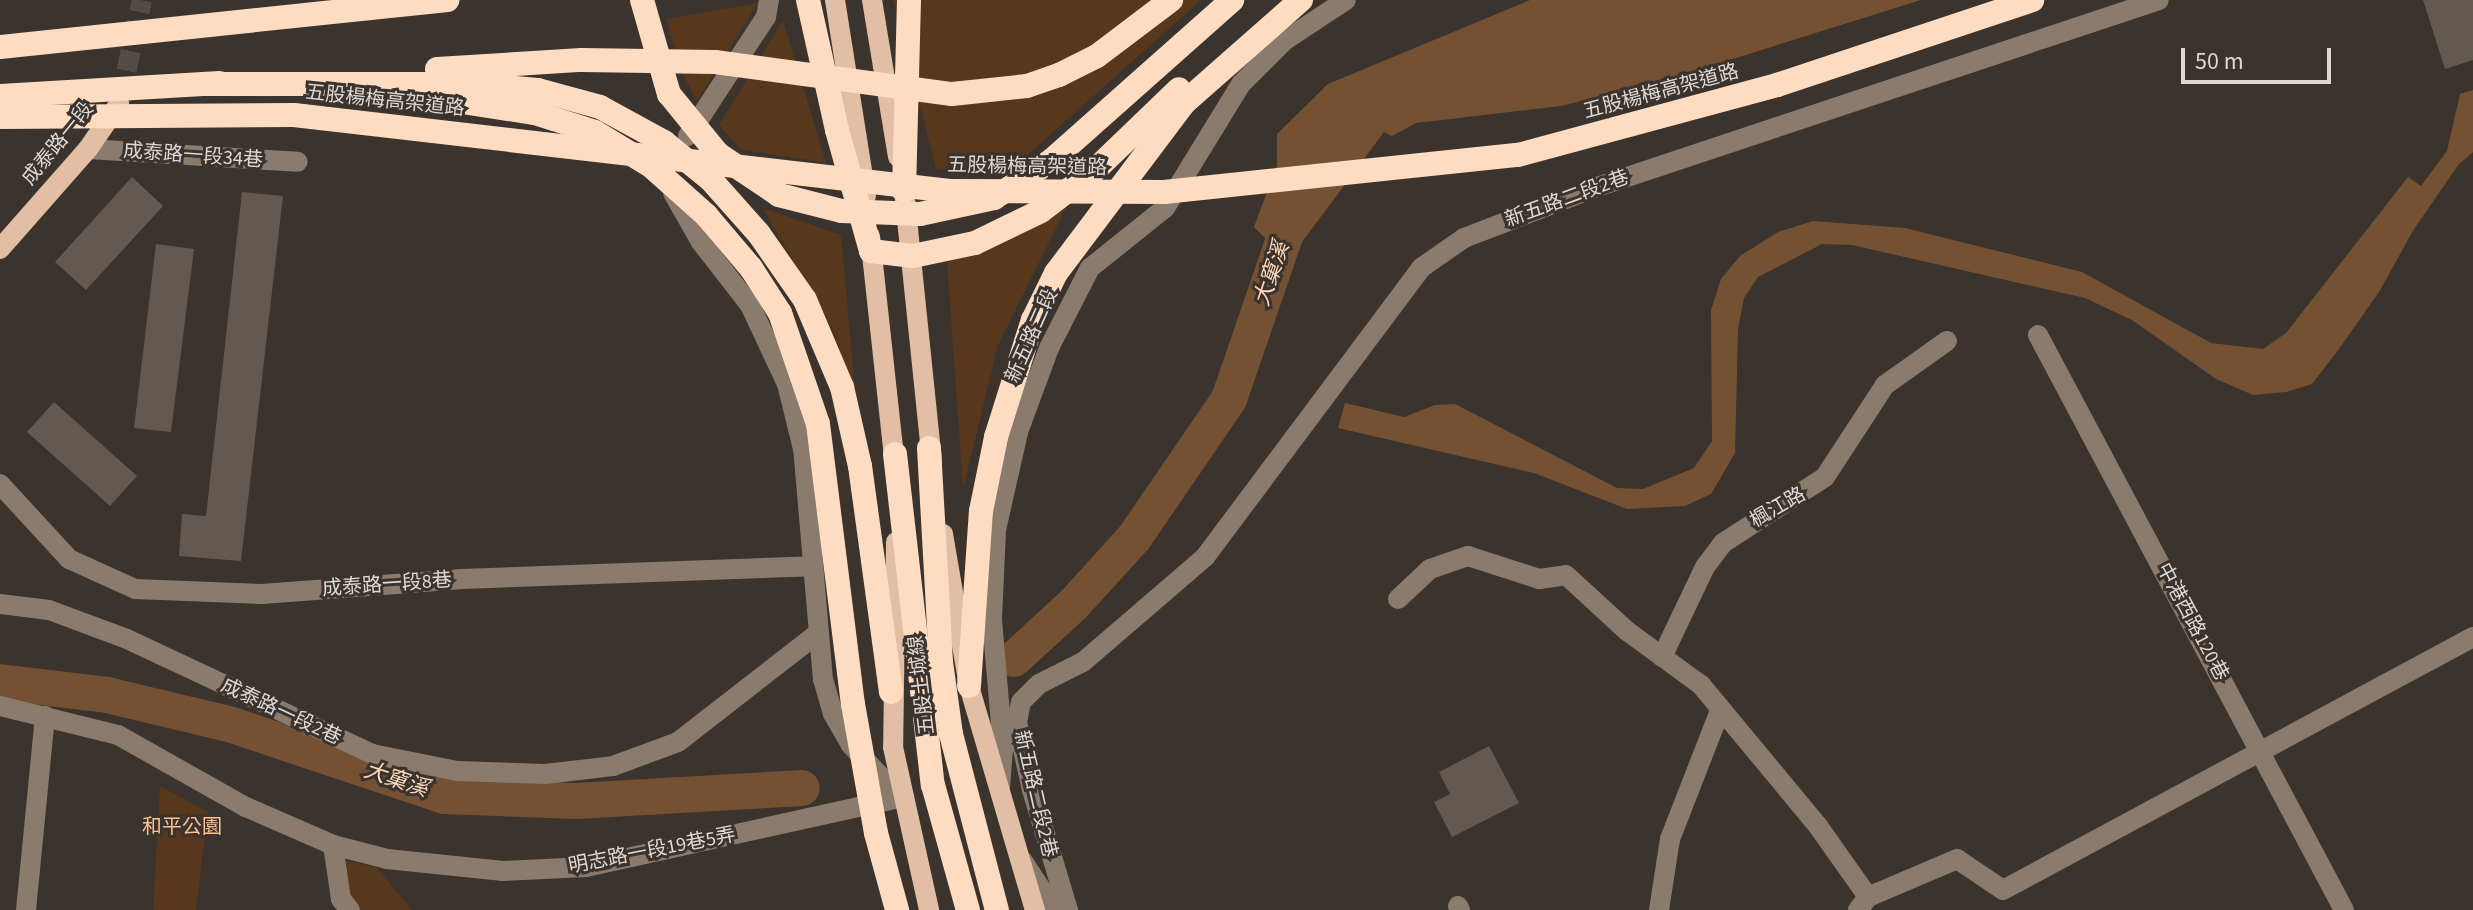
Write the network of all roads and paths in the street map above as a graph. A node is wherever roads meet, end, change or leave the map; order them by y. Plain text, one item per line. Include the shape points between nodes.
1 (448, 0) edge
2 (642, 0) edge
3 (769, 0) edge
4 (808, 0) edge
5 (835, 0) edge
6 (872, 0) edge
7 (909, 0) edge
8 (1171, 0) edge
9 (1232, 0) edge
10 (1286, 0) edge
11 (1301, 0) edge
12 (1346, 0) edge
13 (2032, 0) edge
14 (2159, 0) edge
15 (0, 47) edge
16 (204, 84) junction
17 (0, 96) edge
18 (119, 104) tunnel mouth
19 (0, 117) edge
20 (688, 136) dead end
21 (88, 149) junction
22 (298, 162) dead end
23 (904, 191) junction
24 (673, 193) dead end
25 (0, 249) edge
26 (871, 251) junction
27 (913, 256) junction
28 (2038, 335) dead end
29 (1947, 341) dead end
30 (929, 448) junction
31 (895, 454) junction
32 (0, 484) edge
33 (813, 566) junction
34 (1398, 599) dead end
35 (0, 604) edge
36 (818, 633) junction
37 (2473, 637) edge
38 (1662, 657) junction
39 (929, 662) junction
40 (969, 686) junction
41 (891, 692) junction
42 (0, 706) edge
43 (1719, 713) junction
44 (45, 716) junction
45 (2261, 751) junction
46 (999, 796) junction
47 (901, 798) junction
48 (333, 845) junction
49 (1019, 856) junction
50 (1863, 904) edge
51 (26, 910) edge
52 (350, 910) edge
53 (897, 910) edge
54 (929, 910) edge
55 (968, 910) edge
56 (997, 910) edge
57 (1035, 910) edge
58 (1055, 910) edge
59 (1068, 910) edge
60 (1659, 910) edge
61 (2344, 910) edge

1 - 15 highway
2 - 9 highway, bridge via 669,94 718,154 779,195 842,211 920,214 994,198 1052,160
3 - 20 street via 766,17
4 - 26 highway
5 - 26 main road via 858,131
6 - 23 main road, 新五路二段
7 - 23 highway
8 - 16 highway, bridge via 1097,56 1059,75 1001,90 952,94 715,62 582,60
10 - 27 highway via 1247,25 1132,137 1041,211 975,243
11 - 40 highway via 1184,103 1056,273 1033,320 996,437 981,511
12 - 46 street, 新五路二段 via 1284,41 1241,84 1165,208 1090,268 1049,348 1018,432 996,530 992,619 1003,748
13 - 19 highway, 五股楊梅高架道路, bridge via 1777,85 1518,155 1164,192 950,191 294,115
14 - 59 street, 新五路二段2巷 via 1594,188 1464,238 1421,268 1205,557 1083,662 1039,684 1021,702 1017,722 1049,858
16 - 17 highway
16 - 41 highway via 469,84 538,90 600,107 664,142 711,180 759,234 805,300 842,387 860,466
16 - 53 highway, bridge via 349,89 464,101 535,113 595,132 651,166 706,215 751,268 780,313 818,424 853,704 876,833
18 - 21 main road, 成泰路一段
21 - 22 street, 成泰路一段34巷
21 - 25 main road, 成泰路一段
23 - 27 main road, 新五路二段
24 - 33 street via 701,242 750,305 787,384 803,449
26 - 27 highway
26 - 31 main road
27 - 30 main road, 新五路二段
28 - 45 street, 中港西路120巷
29 - 38 street, 楓江路 via 1885,385 1825,477 1723,543 1705,567
30 - 39 highway, 五股土城線
30 - 40 main road, 新五路二段
31 - 39 highway, 五股土城線
31 - 41 main road
32 - 33 street, 成泰路一段8巷 via 69,559 135,589 262,594 462,579
33 - 36 street
34 - 38 street via 1430,569 1468,556 1539,579 1566,575
35 - 36 street, 成泰路一段2巷 via 49,610 127,639 372,754 457,771 613,766 678,742
36 - 47 street via 833,714 851,745
37 - 45 street
38 - 43 street via 1701,685
39 - 55 highway, 五股土城線 via 933,785
39 - 56 highway, 五股土城線
40 - 46 main road, 新五路二段
41 - 47 main road
42 - 44 street, 明志路一段19巷5弄
43 - 50 street via 1767,761
43 - 60 street via 1670,839
44 - 48 street, 明志路一段19巷5弄 via 118,735 246,807
44 - 51 street
45 - 50 street via 2003,890 1957,859
45 - 61 street, 中港西路120巷
46 - 49 main road, 新五路二段
47 - 48 street, 明志路一段19巷5弄 via 586,867 503,871 387,859
47 - 54 main road
48 - 52 street via 341,899
49 - 57 main road, 新五路二段
49 - 58 street

